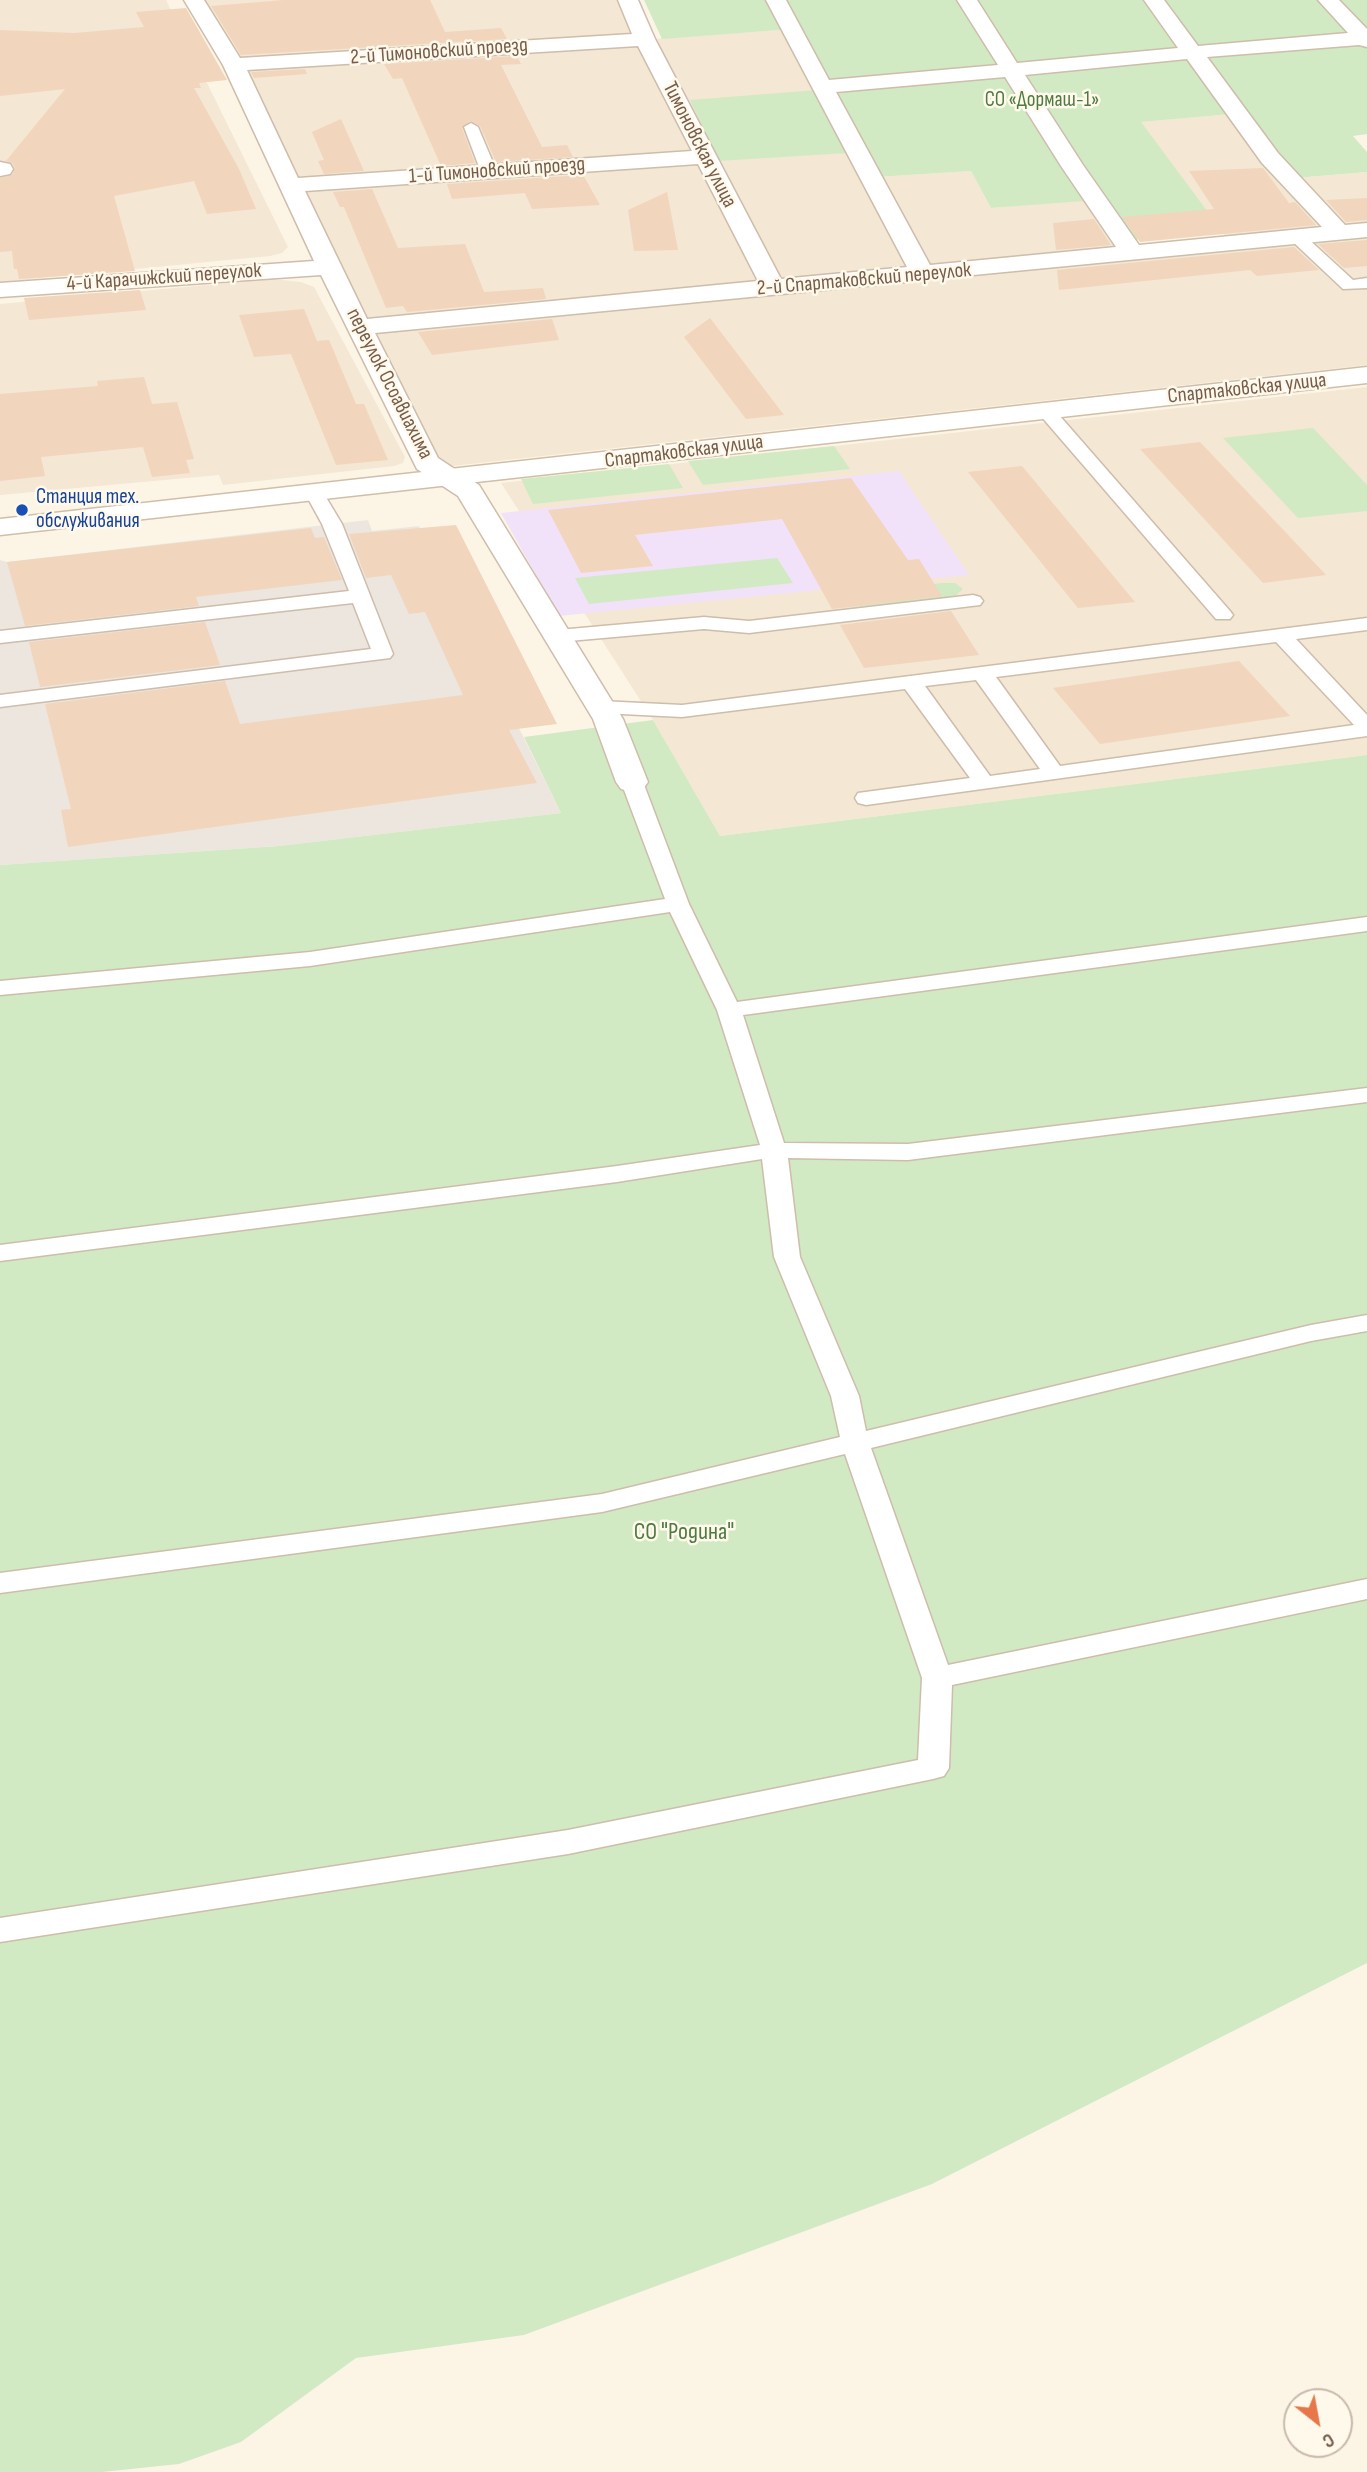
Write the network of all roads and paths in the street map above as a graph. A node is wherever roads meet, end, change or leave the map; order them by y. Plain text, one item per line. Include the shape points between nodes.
1 (194, 0) edge
2 (628, 0) edge
3 (776, 0) edge
4 (967, 0) edge
5 (1154, 0) edge
6 (1328, 0) edge
7 (645, 39) junction
8 (1366, 39) edge
9 (1191, 51) junction
10 (234, 65) junction
11 (1010, 71) junction
12 (823, 87) junction
13 (471, 127) dead end
14 (705, 157) junction
15 (489, 172) junction
16 (290, 185) junction
17 (1367, 230) edge
18 (1340, 233) junction
19 (1298, 238) junction
20 (1133, 254) junction
21 (329, 267) junction
22 (923, 275) junction
23 (1367, 283) edge
24 (774, 289) junction
25 (0, 290) edge
26 (360, 327) junction
27 (1367, 375) edge
28 (1046, 411) junction
29 (448, 479) junction
30 (314, 493) junction
31 (0, 527) edge
32 (360, 596) junction
33 (973, 601) dead end
34 (1223, 615) dead end
35 (1362, 630) edge
36 (1281, 635) junction
37 (558, 636) junction
38 (0, 638) edge
39 (982, 673) junction
40 (911, 682) junction
41 (0, 701) edge
42 (601, 707) junction
43 (1367, 729) edge
44 (1054, 774) junction
45 (632, 782) joint
46 (984, 783) junction
47 (866, 798) dead end
48 (678, 905) junction
49 (1367, 924) edge
50 (0, 988) edge
51 (729, 1010) junction
52 (1367, 1095) edge
53 (774, 1150) junction
54 (0, 1253) edge
55 (1367, 1323) edge
56 (855, 1443) junction
57 (0, 1583) edge
58 (1367, 1589) edge
59 (937, 1678) junction
60 (0, 1930) edge

1 - 10 street, переулок Осоавиахима
2 - 7 street, Тимоновская улица
3 - 12 street
4 - 11 street
5 - 9 street
6 - 8 street
7 - 10 street, 2-й Тимоновский проезд
7 - 14 street, Тимоновская улица
8 - 9 street
9 - 11 street
9 - 18 street via 1270,158
10 - 16 street, переулок Осоавиахима
11 - 12 street
11 - 20 street
12 - 22 street
13 - 15 lane
14 - 15 street, 1-й Тимоновский проезд
14 - 24 street, Тимоновская улица
15 - 16 street, 1-й Тимоновский проезд
16 - 21 street, переулок Осоавиахима
17 - 18 street, 2-й Спартаковский переулок
18 - 19 street, 2-й Спартаковский переулок
19 - 20 street, 2-й Спартаковский переулок
19 - 23 lane via 1349,285
20 - 22 street, 2-й Спартаковский переулок
21 - 25 street, 4-й Карачижский переулок
21 - 26 street, переулок Осоавиахима
22 - 24 street, 2-й Спартаковский переулок
24 - 26 street, 2-й Спартаковский переулок
26 - 29 street, переулок Осоавиахима via 427,463
27 - 28 street, Спартаковская улица
28 - 29 street, Спартаковская улица
28 - 34 lane
29 - 30 street, Спартаковская улица
29 - 37 street, переулок Осоавиахима via 469,491
30 - 31 street, Спартаковская улица
30 - 32 lane via 332,524
32 - 38 lane
32 - 41 lane via 383,654
33 - 37 lane via 749,628 704,623
35 - 36 lane
36 - 39 lane
36 - 43 lane
37 - 42 street, переулок Осоавиахима
39 - 40 lane
39 - 44 lane
40 - 42 lane via 682,711
40 - 46 lane
42 - 45 street, переулок Осоавиахима
43 - 44 lane
44 - 46 lane
45 - 48 lane
46 - 47 lane
48 - 50 lane via 310,959
48 - 51 lane
49 - 51 lane
51 - 53 lane
52 - 53 lane via 908,1152
53 - 54 lane
53 - 56 lane via 788,1257 845,1396
55 - 56 lane
56 - 57 lane via 602,1503
56 - 59 lane
58 - 59 lane
59 - 60 lane via 933,1768 568,1842

